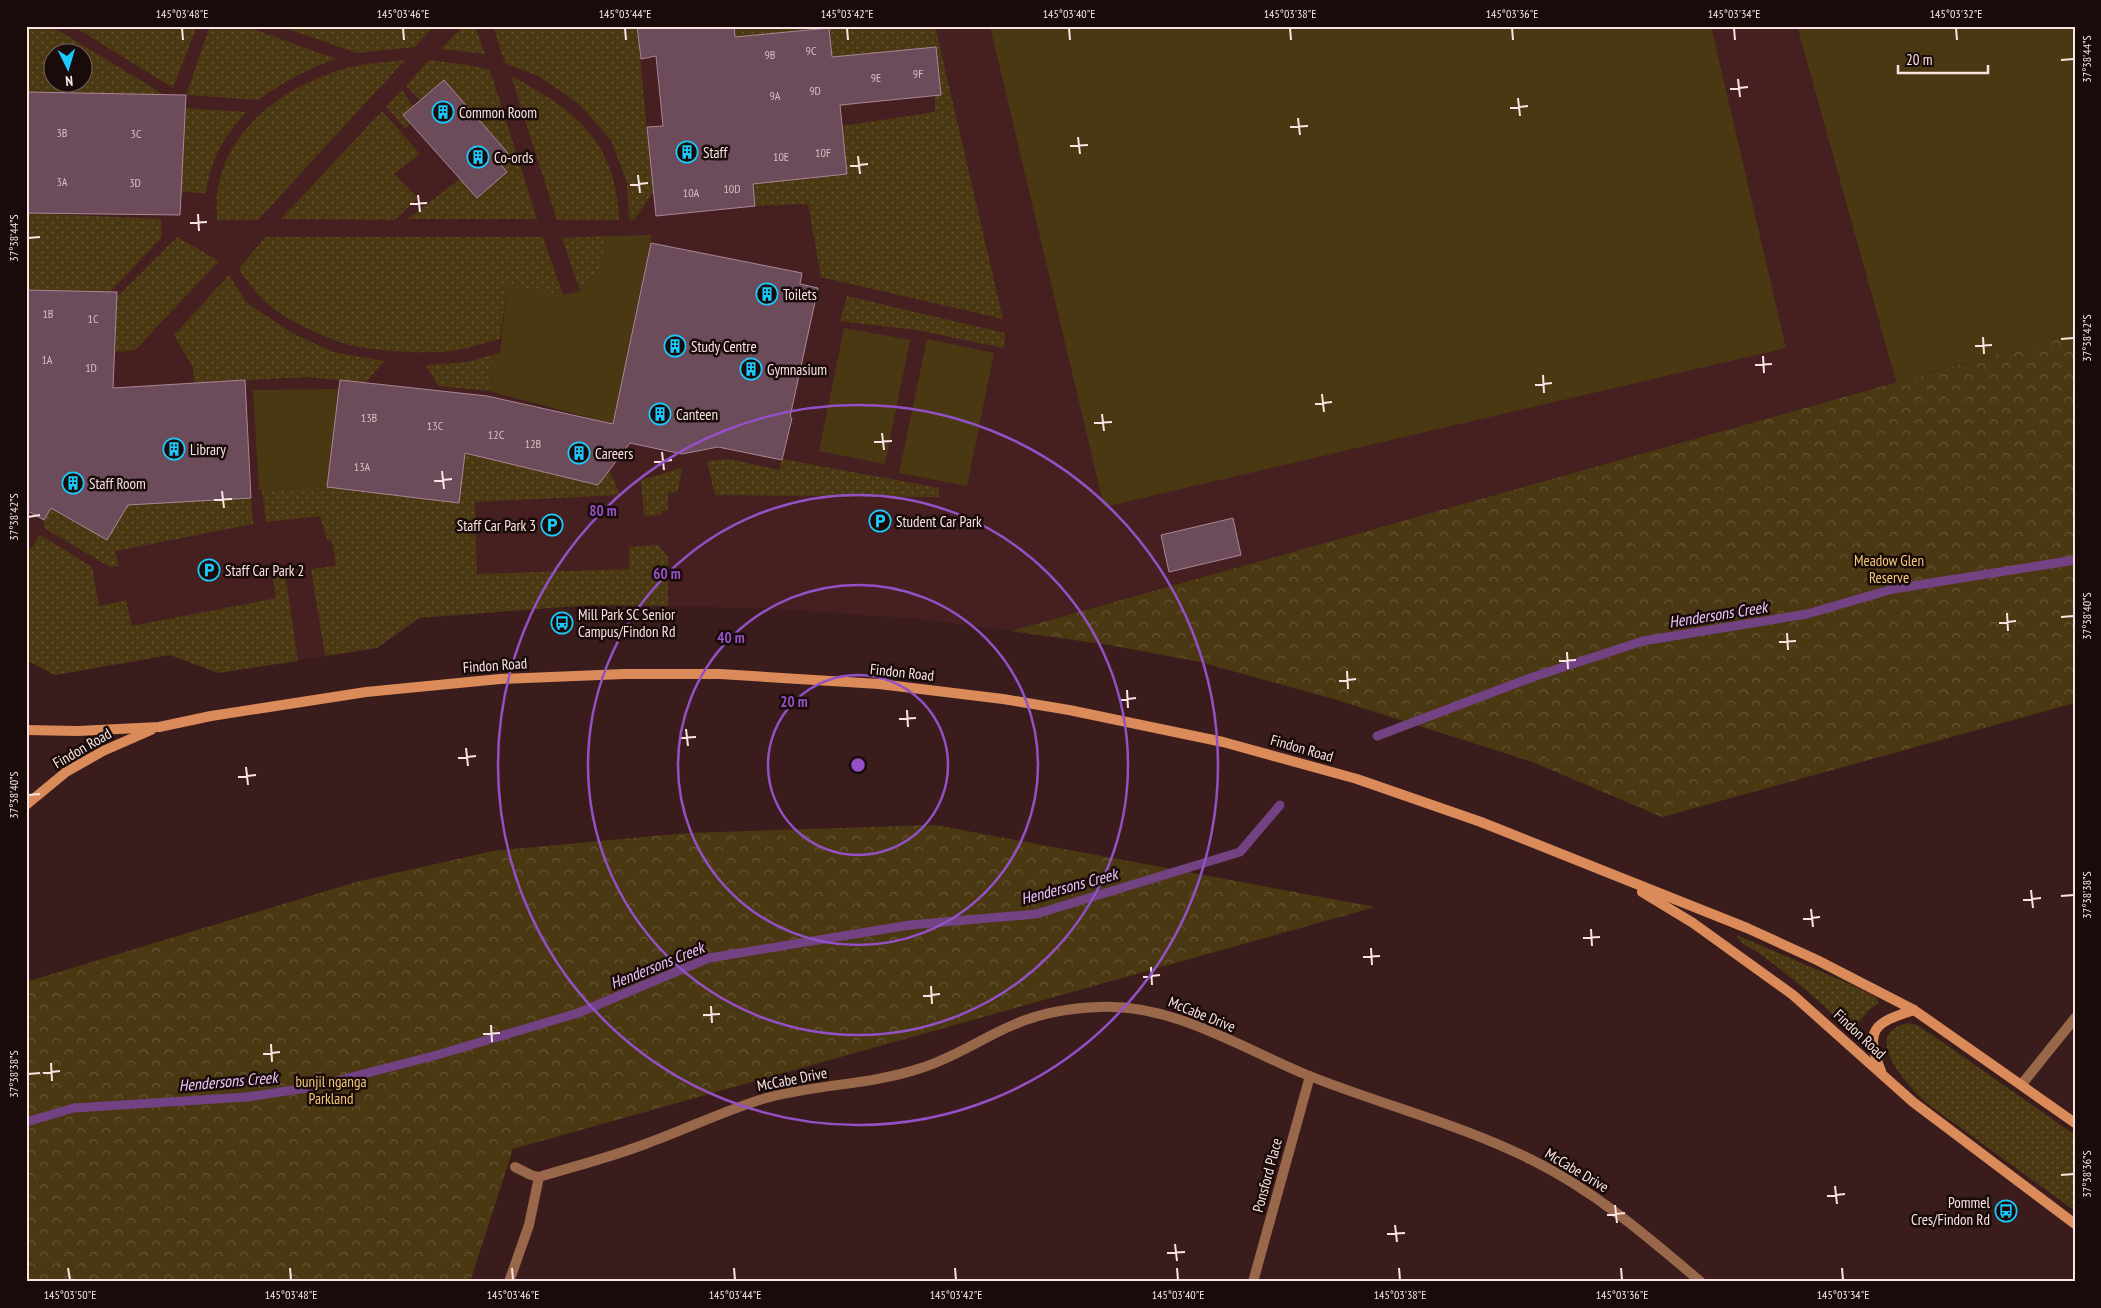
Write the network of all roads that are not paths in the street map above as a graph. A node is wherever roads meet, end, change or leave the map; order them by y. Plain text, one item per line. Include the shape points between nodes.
1 (159, 727) junction
2 (26, 730) edge
3 (26, 805) edge
4 (1618, 877) junction
5 (1914, 1010) junction
6 (2075, 1018) edge
7 (1310, 1076) junction
8 (1884, 1077) junction
9 (2022, 1084) junction
10 (2075, 1123) edge
11 (515, 1167) dead end
12 (538, 1176) junction
13 (2075, 1224) edge
14 (509, 1282) edge
15 (1253, 1282) edge
16 (1702, 1282) edge

1 - 2 main road, Findon Road
1 - 3 main road, Findon Road via 102,751 66,772
1 - 4 main road, Findon Road via 319,698 500,679 720,674 888,685 1069,710 1280,757 1357,779 1481,822
4 - 5 main road, Findon Road via 1756,932
4 - 8 main road, Findon Road via 1693,923 1793,994
5 - 8 main road via 1888,1018 1877,1026 1872,1039
5 - 9 main road, Findon Road
6 - 9 street
7 - 12 street, McCabe Drive via 1186,1020 1158,1012 1100,1006 1071,1009 1013,1025 926,1067 893,1077 768,1098 646,1144
7 - 15 street, Ponsford Place
7 - 16 street, McCabe Drive via 1486,1138 1534,1161 1613,1209
8 - 13 main road, Findon Road via 1943,1126
9 - 10 main road, Findon Road
11 - 12 street
12 - 14 street via 529,1225

